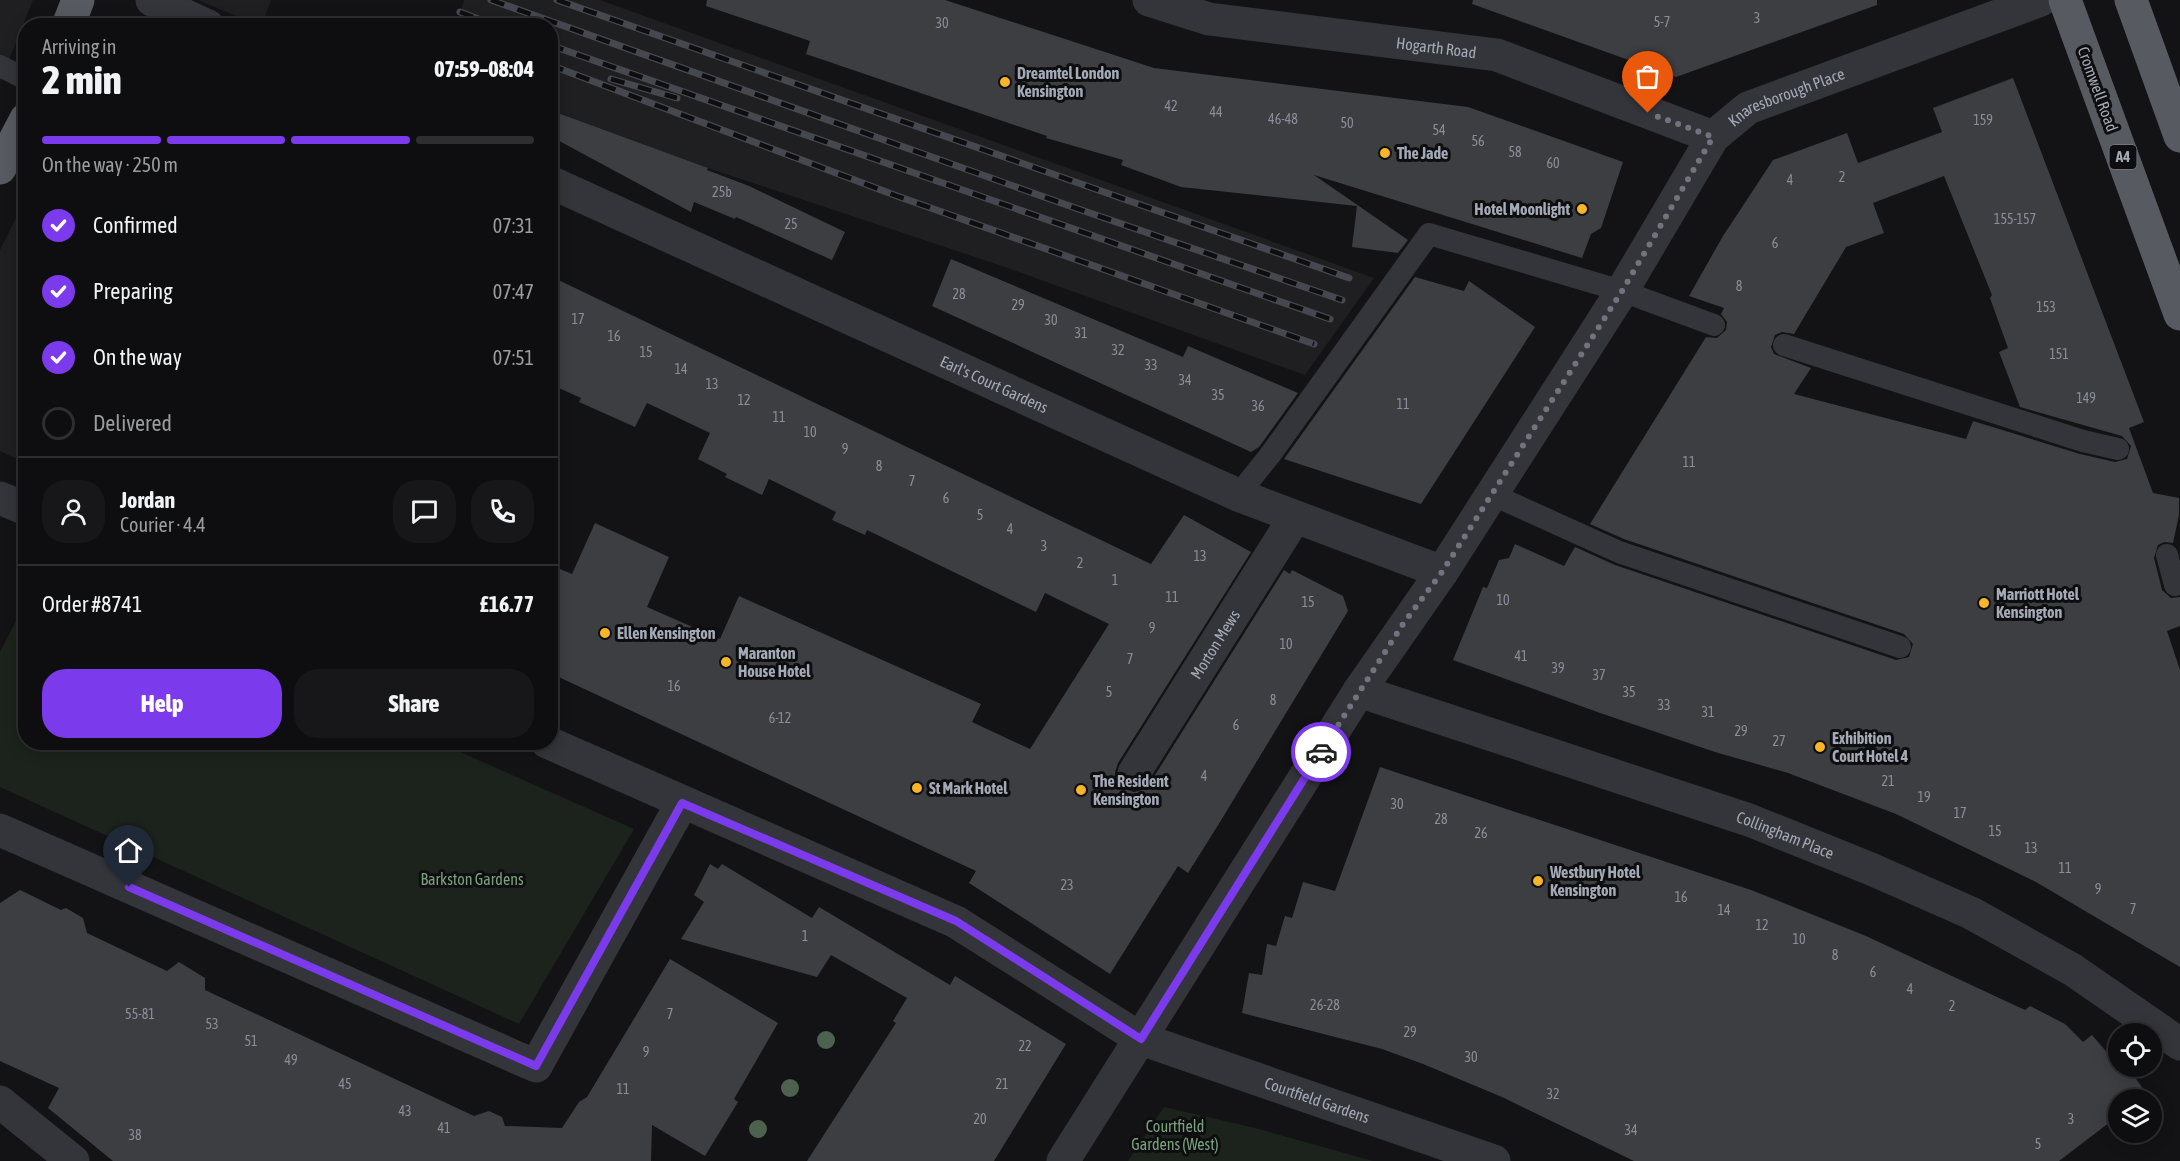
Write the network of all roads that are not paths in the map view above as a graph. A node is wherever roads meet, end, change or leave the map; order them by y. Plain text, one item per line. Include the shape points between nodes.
1 (78, 0) edge
2 (152, 0) edge
3 (1149, 0) edge
4 (2041, 0) edge
5 (2066, 0) edge
6 (2131, 0) edge
7 (71, 18) edge
8 (191, 18) edge
9 (0, 66) edge
10 (18, 75) edge
11 (18, 133) edge
12 (2180, 136) edge
13 (1713, 137) junction
14 (0, 168) edge
15 (558, 186) edge
16 (1622, 291) junction
17 (2180, 314) edge
18 (1714, 325) dead end
19 (1784, 345) dead end
20 (2118, 450) dead end
21 (1491, 494) junction
22 (1238, 495) junction
23 (0, 498) edge
24 (18, 506) edge
25 (1296, 517) junction
26 (2167, 555) dead end
27 (1442, 572) junction
28 (2175, 585) dead end
29 (1900, 647) dead end
30 (1359, 691) junction
31 (558, 747) edge
32 (1134, 773) dead end
33 (682, 803) junction
34 (0, 830) edge
35 (1141, 1039) junction
36 (2180, 1044) edge
37 (0, 1102) edge
38 (73, 1161) edge
39 (1063, 1161) edge
40 (1494, 1161) edge

1 - 7 highway
2 - 8 street
3 - 13 street, Hogarth Road via 1209,19 1497,55
4 - 13 street, Knaresborough Place via 1748,108
5 - 17 highway, Cromwell Road / A4
6 - 12 highway
9 - 10 lane
11 - 14 highway
13 - 16 street, Knaresborough Place
15 - 22 street, Earl's Court Gardens
16 - 18 lane
16 - 21 street, Knaresborough Place
16 - 22 lane via 1429,234
19 - 20 lane
21 - 27 street, Knaresborough Place
21 - 29 lane via 1618,552
22 - 25 street, Earl's Court Gardens
23 - 24 street
25 - 27 street, Earl's Court Gardens
25 - 32 street, Morton Mews
26 - 28 lane
27 - 30 street, Knaresborough Place
30 - 35 street
30 - 36 street, Collingham Place via 1749,820 1871,868 1971,913 2073,969
31 - 33 street
33 - 34 street via 536,1066
33 - 35 street via 956,921
35 - 39 street
35 - 40 street, Courtfield Gardens
37 - 38 street

